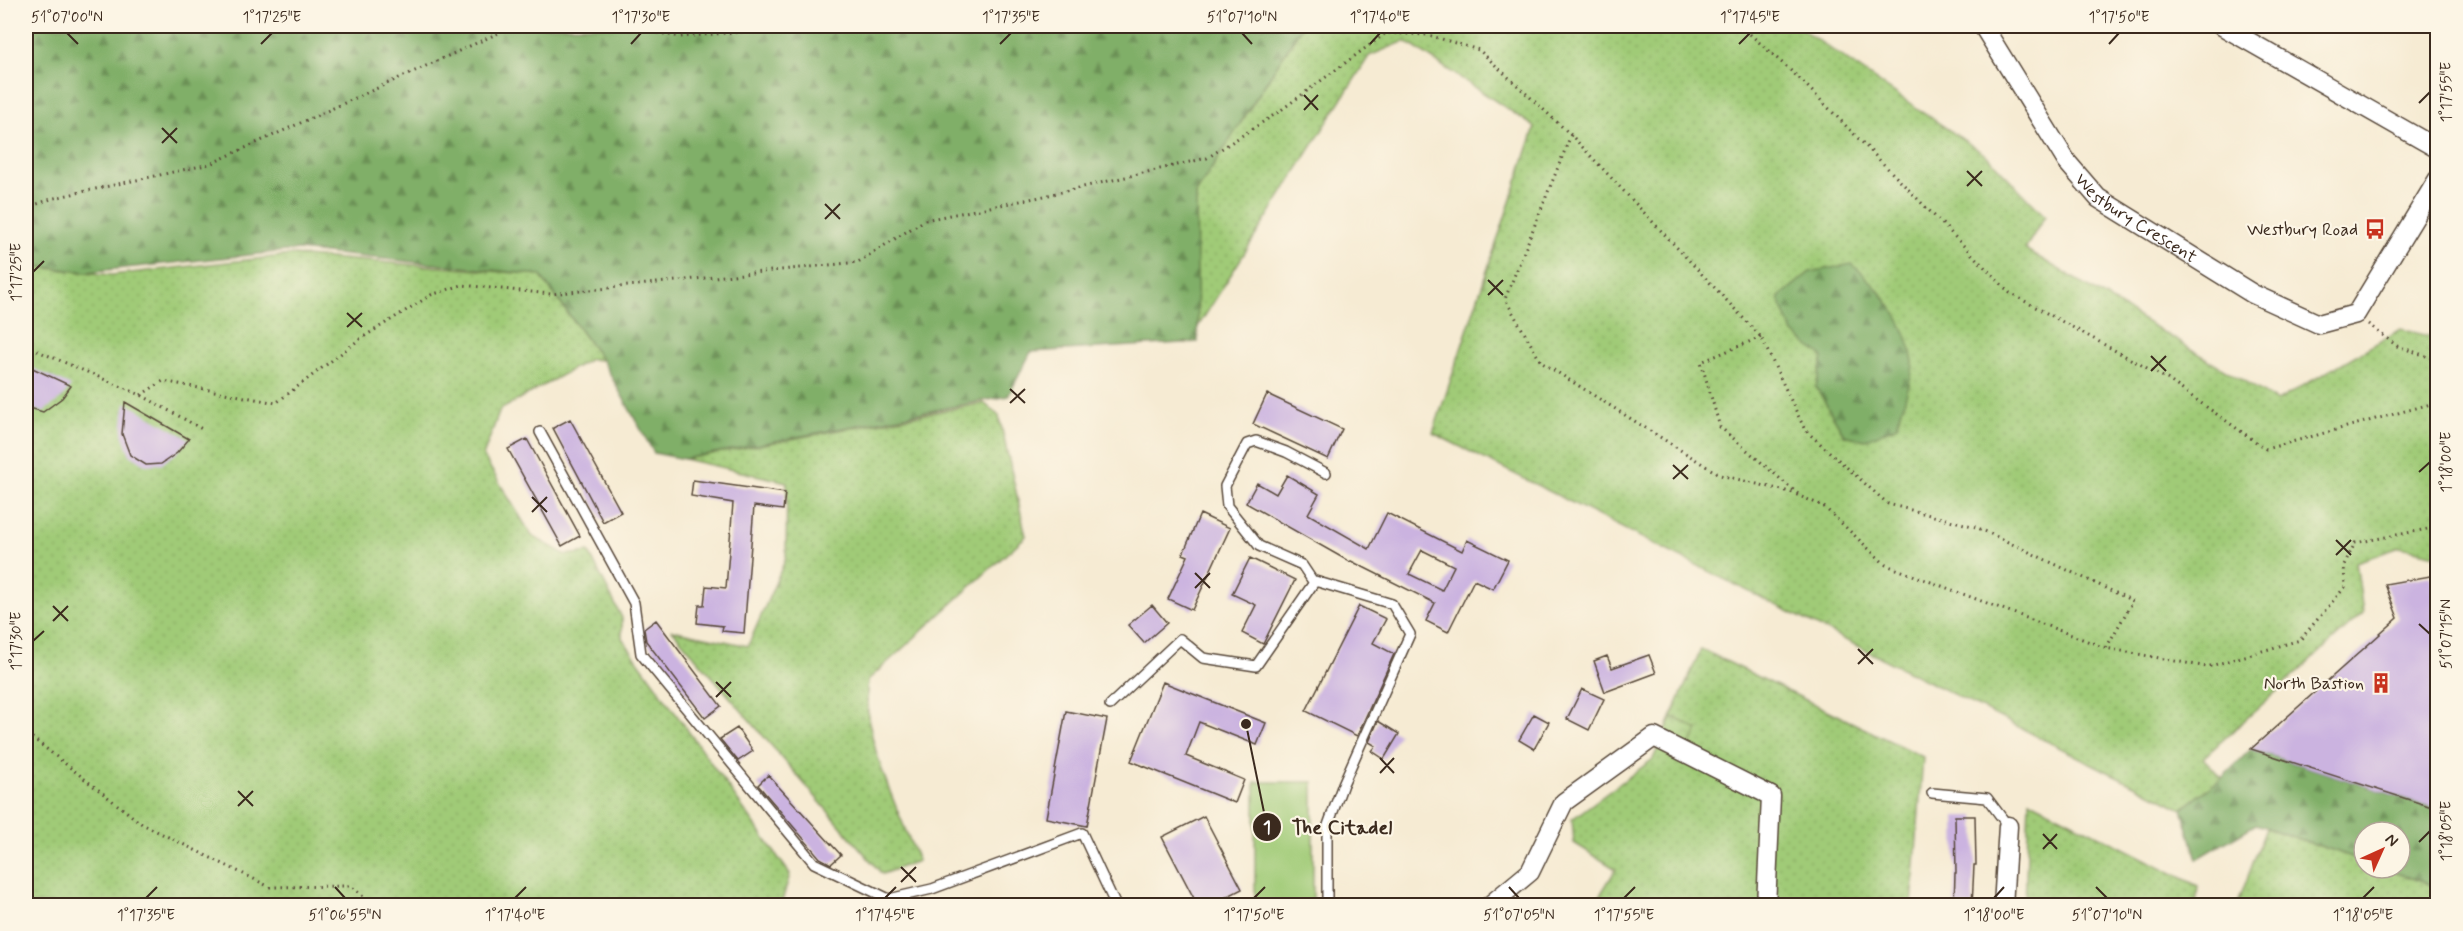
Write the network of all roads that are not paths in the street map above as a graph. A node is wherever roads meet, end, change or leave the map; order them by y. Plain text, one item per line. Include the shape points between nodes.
1 (1983, 26) edge
2 (2222, 26) edge
3 (2438, 149) edge
4 (2438, 179) edge
5 (2432, 201) edge
6 (540, 432) dead end
7 (1326, 473) dead end
8 (1314, 583) junction
9 (1110, 705) dead end
10 (1932, 793) dead end
11 (2008, 826) joint
12 (1116, 906) edge
13 (1327, 906) edge
14 (1489, 906) edge
15 (1766, 906) edge
16 (2003, 906) edge

1 - 5 street, Westbury Crescent via 2067,162 2097,198 2262,298 2319,324 2356,314
2 - 3 street
4 - 5 street
6 - 12 lane via 634,603 641,654 814,863 889,899 943,885 1082,833
7 - 8 lane via 1256,441 1247,444 1225,486 1227,506 1246,532 1259,546 1302,565
8 - 9 lane via 1256,666 1203,658 1180,639
8 - 13 lane via 1392,604 1410,634 1327,828
10 - 11 lane via 1987,798
11 - 16 street
14 - 15 street via 1530,872 1564,802 1654,737 1771,796

